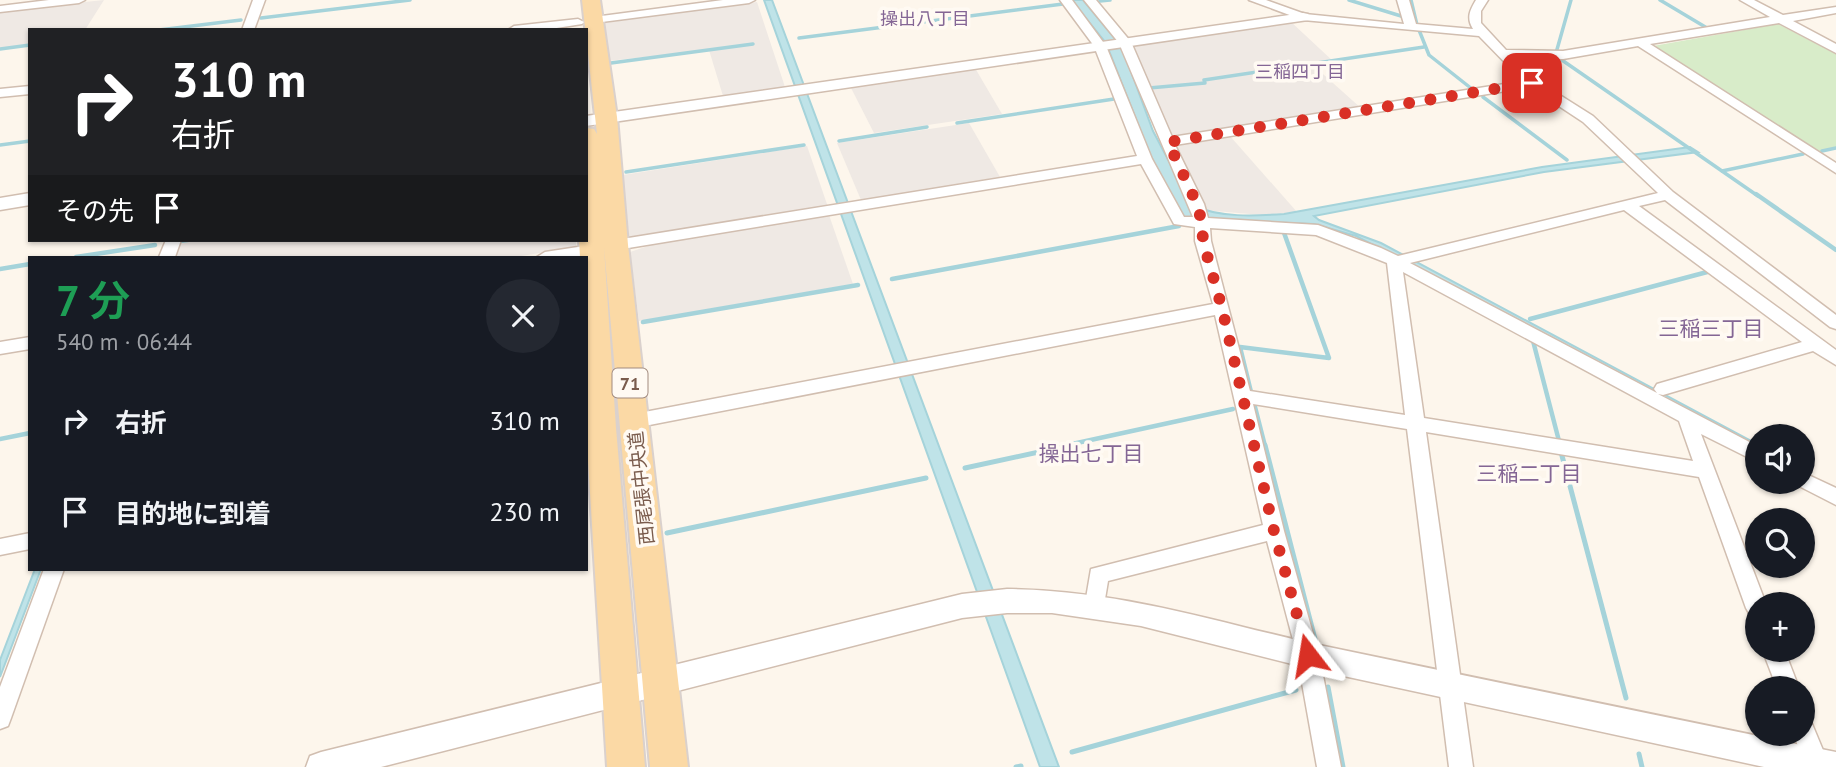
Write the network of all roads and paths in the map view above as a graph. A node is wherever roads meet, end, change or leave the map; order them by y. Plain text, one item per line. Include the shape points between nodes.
1 (79, 0) edge
2 (259, 0) edge
3 (749, 0) edge
4 (1066, 0) edge
5 (1090, 0) edge
6 (1255, 0) edge
7 (1403, 0) edge
8 (1482, 0) edge
9 (1746, 0) edge
10 (0, 9) edge
11 (1836, 10) edge
12 (583, 14) edge
13 (1303, 17) junction
14 (1781, 19) junction
15 (1411, 27) junction
16 (249, 28) edge
17 (523, 28) edge
18 (1482, 33) junction
19 (1122, 43) junction
20 (1642, 44) junction
21 (1101, 46) junction
22 (1836, 49) edge
23 (1502, 54) junction
24 (588, 69) edge
25 (1532, 83) junction
26 (811, 87) joint
27 (28, 90) edge
28 (786, 90) joint
29 (0, 93) edge
30 (593, 124) edge
31 (1168, 142) junction
32 (1145, 159) junction
33 (1836, 169) edge
34 (1668, 195) junction
35 (28, 199) edge
36 (0, 204) edge
37 (1626, 204) junction
38 (1202, 223) junction
39 (604, 247) junction
40 (551, 256) edge
41 (1400, 261) junction
42 (1222, 308) junction
43 (1836, 323) edge
44 (28, 343) edge
45 (1816, 344) junction
46 (0, 348) edge
47 (1836, 359) edge
48 (1663, 389) dead end
49 (1242, 396) junction
50 (1686, 417) junction
51 (634, 421) junction
52 (1415, 423) junction
53 (594, 429) edge
54 (1745, 449) edge
55 (1704, 470) junction
56 (1815, 486) edge
57 (1836, 497) edge
58 (1274, 531) junction
59 (28, 541) edge
60 (0, 547) edge
61 (53, 571) edge
62 (1751, 592) edge
63 (1096, 604) junction
64 (1308, 655) junction
65 (660, 681) junction
66 (1448, 686) junction
67 (620, 692) junction
68 (0, 718) edge
69 (1812, 746) edge
70 (1823, 765) edge
71 (321, 767) edge
72 (626, 767) edge
73 (669, 767) edge
74 (1329, 767) edge
75 (1461, 767) edge

1 - 10 street
2 - 16 street
3 - 12 street
4 - 21 street
5 - 19 street
6 - 13 street
7 - 15 street
8 - 18 street via 1475,23
9 - 14 street
11 - 14 street
12 - 17 street
13 - 15 street
13 - 19 street
14 - 20 street
14 - 22 street
15 - 18 street
18 - 23 street
19 - 21 street
19 - 31 street
20 - 23 street via 1563,55
20 - 33 street
21 - 26 street
21 - 32 street
23 - 25 street
24 - 30 main road, 西尾張中央道 / 71
25 - 31 street
25 - 34 street via 1588,118
26 - 28 street
27 - 29 street
28 - 30 street
30 - 39 main road, 西尾張中央道 / 71
31 - 38 street
32 - 38 street via 1179,221
32 - 39 street
34 - 37 street
34 - 43 street
35 - 36 street
37 - 41 street
37 - 45 street
38 - 41 street via 1318,230
38 - 42 street
39 - 40 street
39 - 51 main road, 西尾張中央道 / 71
39 - 53 main road, 西尾張中央道 / 71
41 - 50 street
41 - 52 street
42 - 49 street
42 - 51 street
44 - 46 street
45 - 47 street
45 - 48 street
49 - 52 street
49 - 58 street
50 - 54 street
50 - 55 street
51 - 65 main road, 西尾張中央道 / 71
52 - 55 street
52 - 66 street
53 - 67 main road, 西尾張中央道 / 71
55 - 62 street
56 - 57 street
58 - 63 street via 1098,575
58 - 64 street
59 - 60 street
61 - 68 street
63 - 64 street
63 - 65 street via 1001,599
64 - 66 street
64 - 74 street
65 - 67 street
65 - 73 main road, 西尾張中央道 / 71
66 - 70 street
66 - 75 street
67 - 71 street
67 - 72 main road, 西尾張中央道 / 71
69 - 70 street

